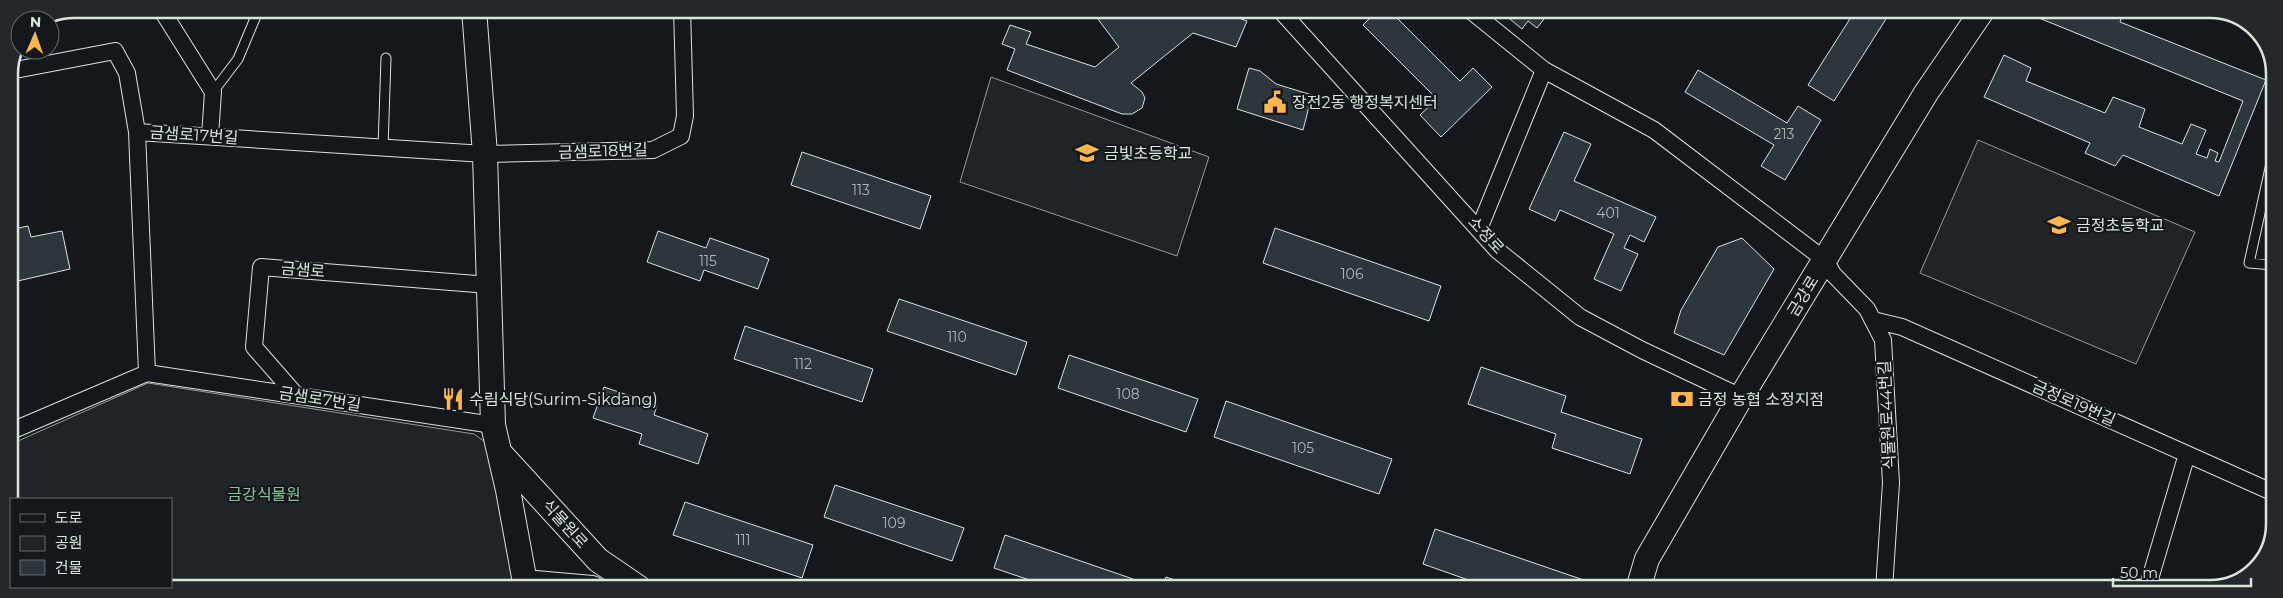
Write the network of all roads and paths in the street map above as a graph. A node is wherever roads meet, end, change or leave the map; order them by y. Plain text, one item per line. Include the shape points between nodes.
1 (166, 17) edge
2 (256, 17) edge
3 (475, 17) edge
4 (682, 17) edge
5 (1286, 17) edge
6 (1479, 17) edge
7 (1978, 17) edge
8 (386, 58) dead end
9 (18, 69) edge
10 (1544, 70) junction
11 (213, 92) junction
12 (137, 132) junction
13 (210, 136) junction
14 (383, 147) junction
15 (485, 154) junction
16 (2265, 189) edge
17 (1479, 229) junction
18 (1825, 260) junction
19 (2265, 264) edge
20 (489, 284) junction
21 (1873, 320) junction
22 (147, 373) junction
23 (296, 395) junction
24 (1741, 397) junction
25 (493, 425) junction
26 (18, 428) edge
27 (499, 452) junction
28 (2187, 454) junction
29 (2266, 489) edge
30 (524, 580) edge
31 (627, 580) edge
32 (1641, 580) edge
33 (1885, 580) edge
34 (2150, 580) edge

1 - 11 street
2 - 11 lane via 238,59
3 - 15 main road
4 - 15 street, 금샘로18번길 via 685,116 681,136 653,150
5 - 17 street, 소정로
6 - 10 street, 식물원로44번길
7 - 18 main road, 금강로 via 1926,92
8 - 14 lane
9 - 12 street, 금샘로17번길 via 115,51 127,73
10 - 17 street
10 - 18 street, 식물원로44번길 via 1654,130
11 - 13 street
12 - 13 street, 금샘로17번길
12 - 22 street
13 - 14 street, 금샘로17번길
14 - 15 street, 금샘로17번길
15 - 20 main road
16 - 19 lane via 2249,263
17 - 24 street, 소정로 via 1497,250 1580,316 1642,350
18 - 21 street, 식물원로44번길
18 - 24 main road, 금강로
20 - 23 street, 금샘로 via 261,266 254,347
20 - 25 main road
21 - 28 street, 금정로19번길 via 1902,327
21 - 33 street, 식물원로44번길 via 1884,340 1891,483
22 - 23 street, 금샘로7번길
22 - 26 street
23 - 25 street, 금샘로7번길
24 - 32 main road, 금강로 via 1647,559
25 - 27 main road
27 - 30 main road
27 - 31 main road, 식물원로 via 598,560
28 - 29 street, 금정로19번길
28 - 34 street

